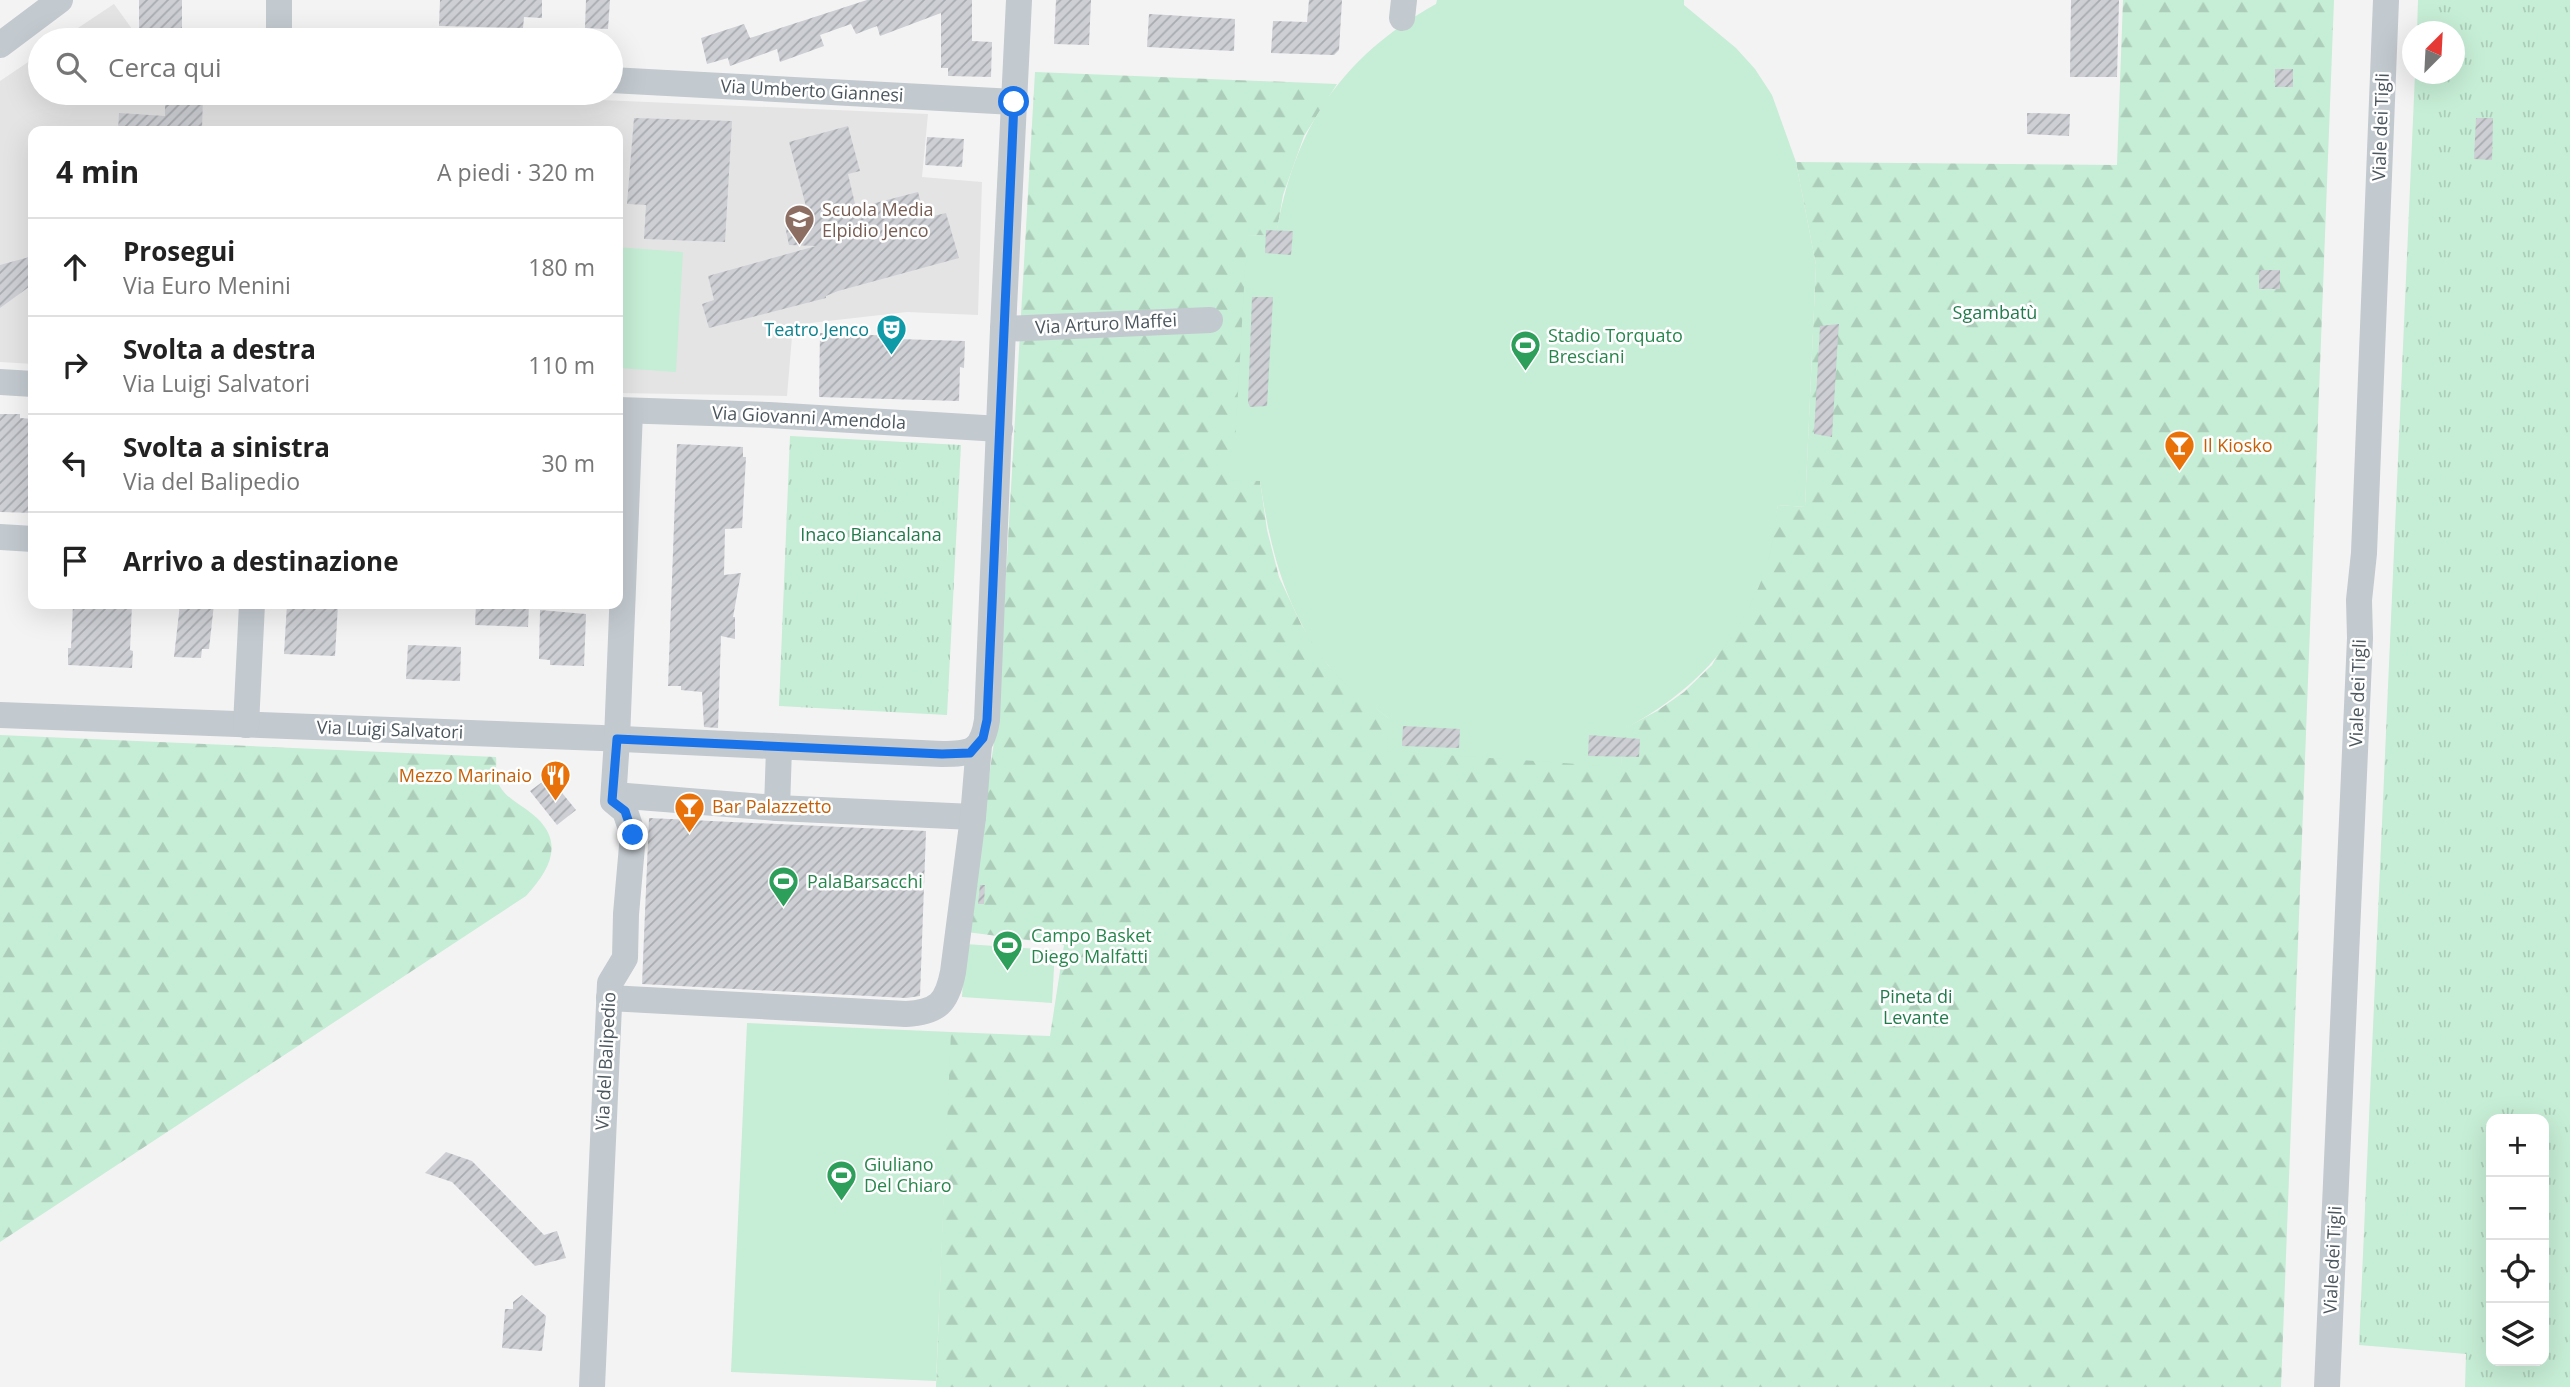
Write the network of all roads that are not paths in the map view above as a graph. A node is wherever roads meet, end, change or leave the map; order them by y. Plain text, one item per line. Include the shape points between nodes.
1 (60, 0) edge
2 (279, 0) edge
3 (1019, 0) edge
4 (2386, 0) edge
5 (279, 28) edge
6 (0, 45) edge
7 (623, 81) edge
8 (1014, 102) junction
9 (1209, 320) dead end
10 (1003, 329) junction
11 (0, 382) edge
12 (28, 384) edge
13 (624, 411) edge
14 (1000, 429) junction
15 (623, 463) edge
16 (0, 537) edge
17 (28, 539) edge
18 (252, 609) edge
19 (620, 609) edge
20 (0, 715) edge
21 (246, 725) junction
22 (617, 739) junction
23 (979, 745) junction
24 (779, 748) junction
25 (614, 795) junction
26 (778, 808) junction
27 (973, 817) junction
28 (609, 998) junction
29 (592, 1387) edge
30 (2327, 1387) edge

1 - 6 street
2 - 5 street
3 - 8 street
4 - 30 street, Viale dei Tigli
7 - 8 street, Via Umberto Giannesi
8 - 10 street
9 - 10 street, Via Arturo Maffei
10 - 14 street
11 - 12 street
13 - 14 street, Via Giovanni Amendola
13 - 15 street
14 - 23 street via 987,720
16 - 17 street
18 - 21 street
19 - 22 street
20 - 21 street, Via Luigi Salvatori
21 - 22 street, Via Luigi Salvatori
22 - 24 street, Via Luigi Salvatori
22 - 25 street
23 - 24 street, Via Luigi Salvatori via 970,753 942,754
23 - 27 street
24 - 26 street
25 - 26 street
25 - 28 street, Via del Balipedio via 612,801 625,811 633,835 625,958 610,983
26 - 27 street
27 - 28 street via 950,986 947,997 930,1010 906,1014
28 - 29 street, Via del Balipedio

